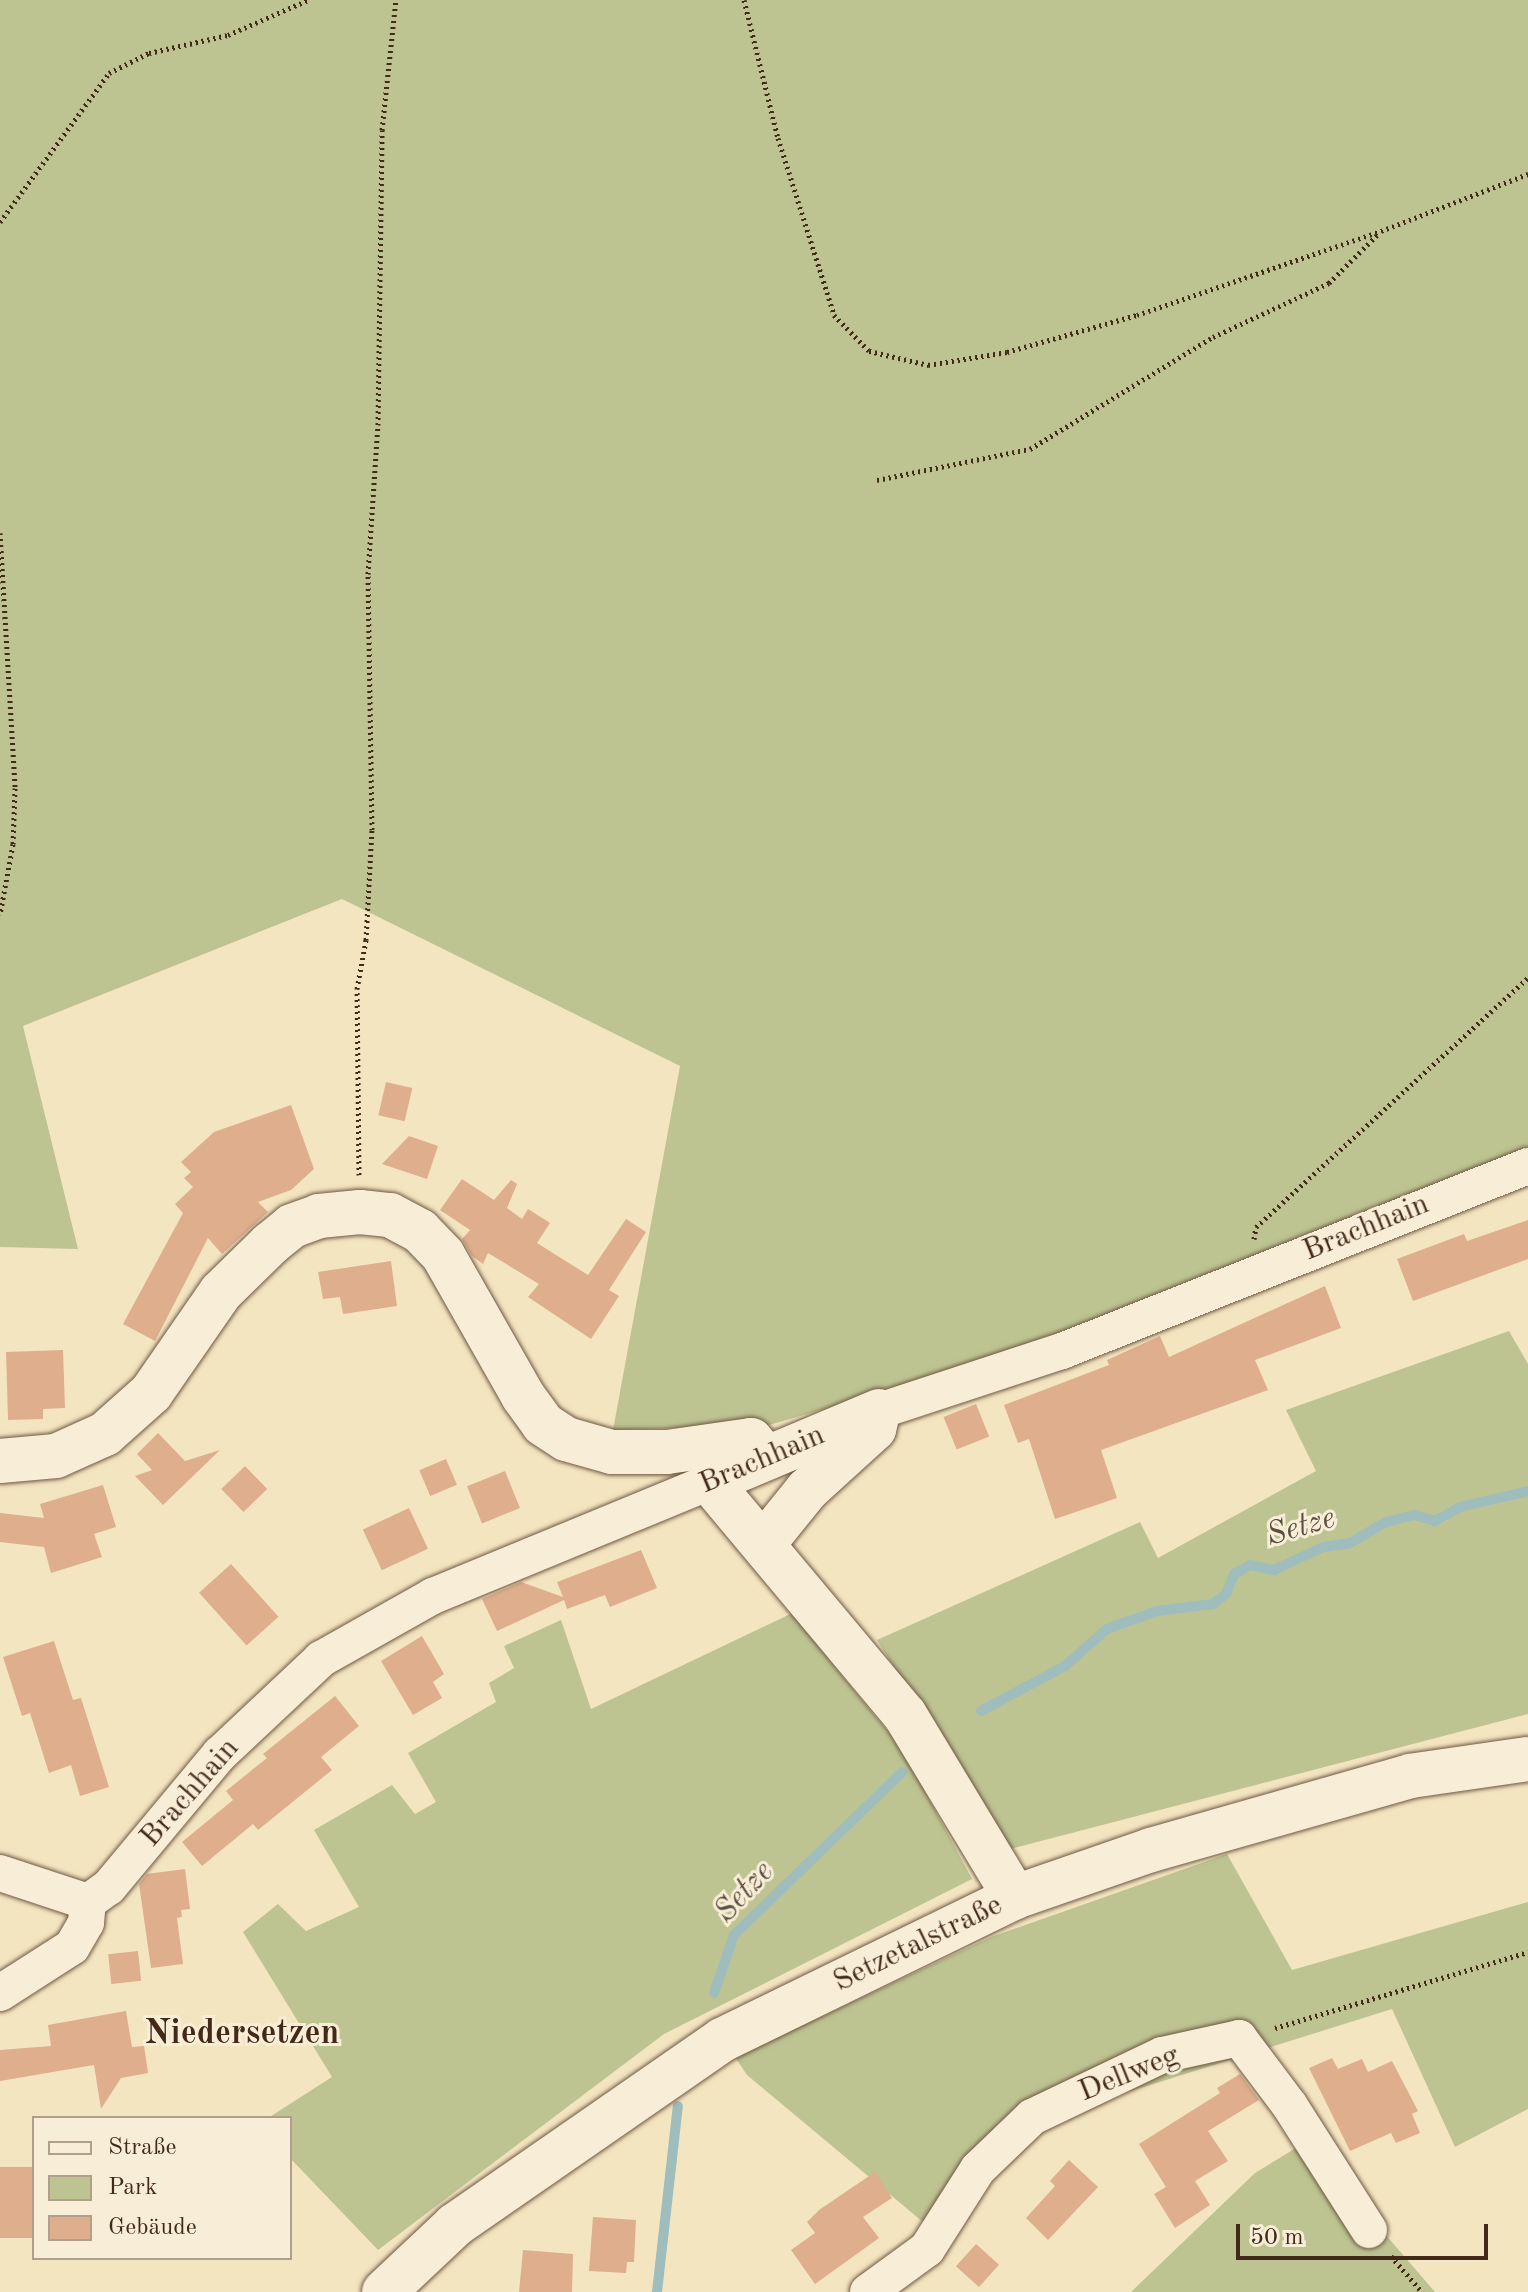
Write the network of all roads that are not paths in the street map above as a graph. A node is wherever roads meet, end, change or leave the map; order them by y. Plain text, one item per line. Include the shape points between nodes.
1 (1528, 1166) edge
2 (879, 1411) junction
3 (766, 1457) junction
4 (0, 1461) edge
5 (710, 1482) junction
6 (765, 1542) junction
7 (1528, 1759) edge
8 (0, 1873) edge
9 (1015, 1897) junction
10 (88, 1902) junction
11 (0, 1993) edge
12 (1369, 2230) road end
13 (384, 2292) edge
14 (868, 2292) edge

1 - 2 street, Brachhain via 1062,1351
2 - 3 street, Brachhain
2 - 6 street via 874,1429 807,1490
3 - 4 street via 751,1440 667,1452 612,1452 566,1439 543,1424 523,1396 436,1247 390,1215 360,1212 319,1216 292,1226 270,1244 221,1292 151,1393 105,1434 56,1456
3 - 5 street, Brachhain
5 - 6 street
5 - 10 street, Brachhain via 433,1596 321,1659 220,1754 109,1887
6 - 9 street via 905,1715
7 - 9 street, Setzetalstraße via 1410,1776 1151,1850
8 - 10 street
9 - 13 street, Setzetalstraße via 722,2040 455,2225
10 - 11 street via 86,1923 72,1947
12 - 14 street, Dellweg via 1239,2038 1162,2055 1032,2117 978,2169 927,2249

